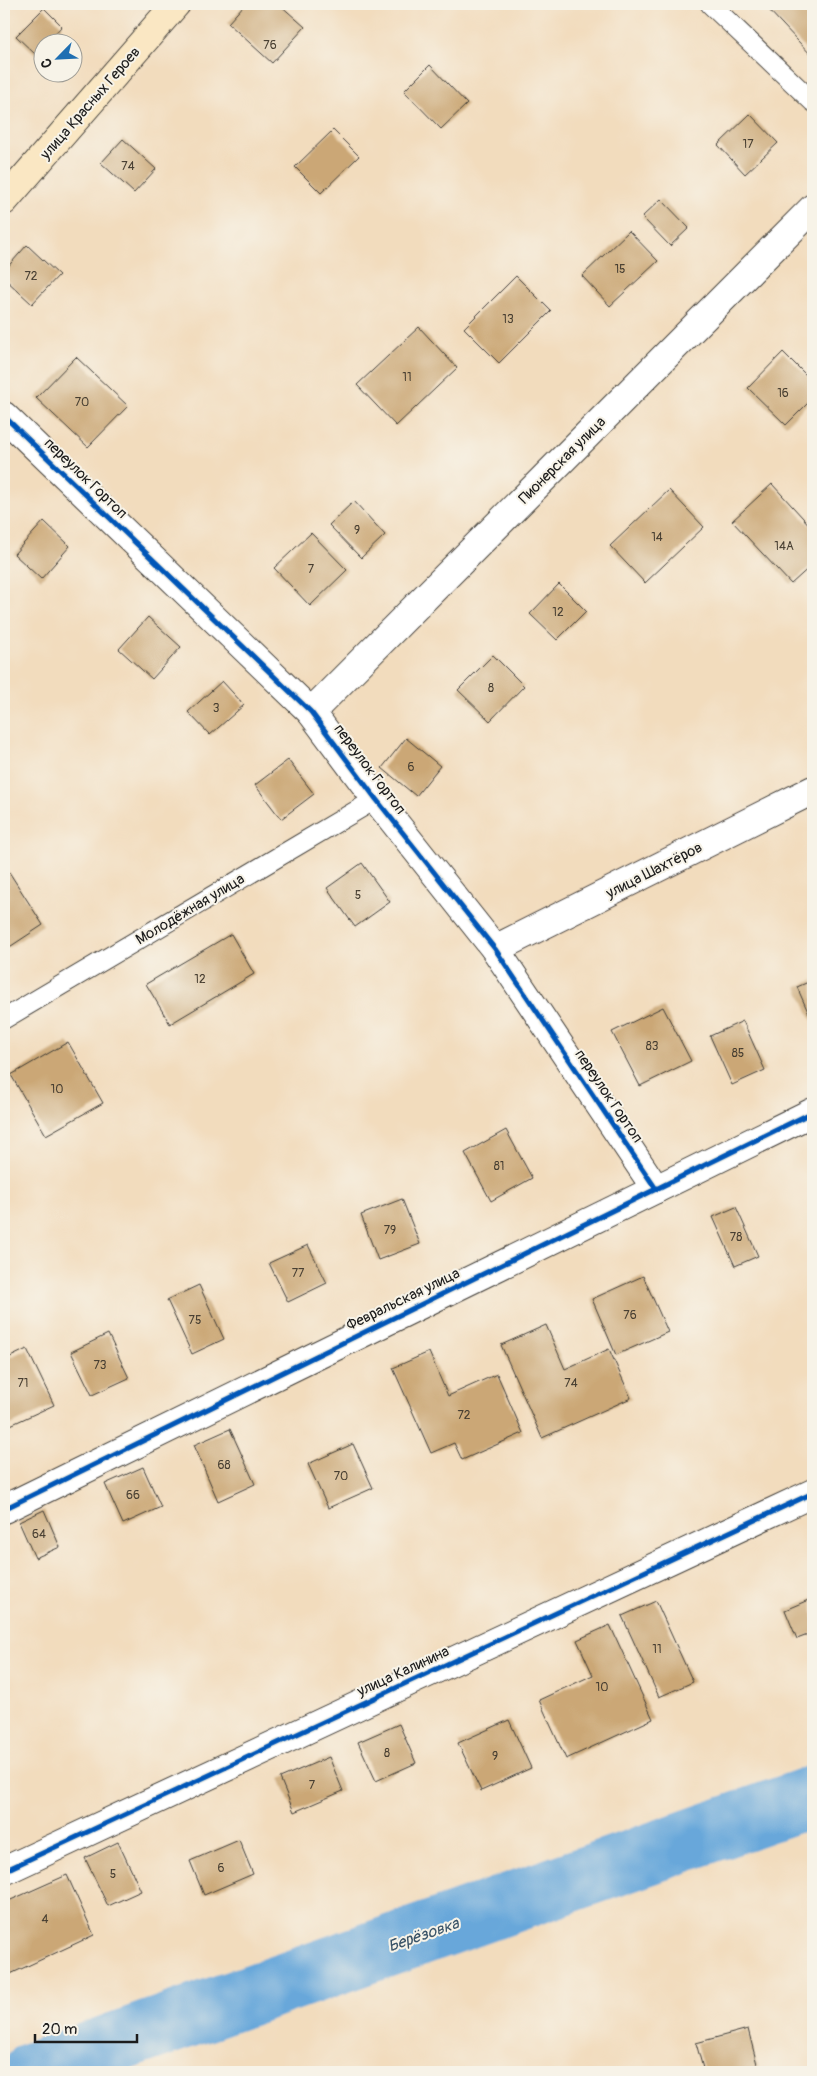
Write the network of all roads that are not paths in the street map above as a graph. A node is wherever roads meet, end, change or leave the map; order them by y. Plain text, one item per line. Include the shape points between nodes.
1 (176, 4) edge
2 (710, 4) edge
3 (813, 102) edge
4 (4, 201) edge
5 (813, 208) edge
6 (4, 416) edge
7 (311, 712) junction
8 (813, 790) edge
9 (376, 799) junction
10 (495, 949) junction
11 (4, 1019) edge
12 (813, 1112) edge
13 (656, 1189) junction
14 (813, 1493) edge
15 (4, 1509) edge
16 (4, 1871) edge

1 - 4 main road, улица Красных Героев
2 - 3 lane
5 - 7 street, Пионерская улица
6 - 7 street, переулок Гортоп
7 - 9 street, переулок Гортоп
8 - 10 street, улица Шахтёров
9 - 10 street, переулок Гортоп
9 - 11 lane, Молодёжная улица
10 - 13 street, переулок Гортоп
12 - 13 street, Февральская улица
13 - 15 street, Февральская улица
14 - 16 street, улица Калинина

